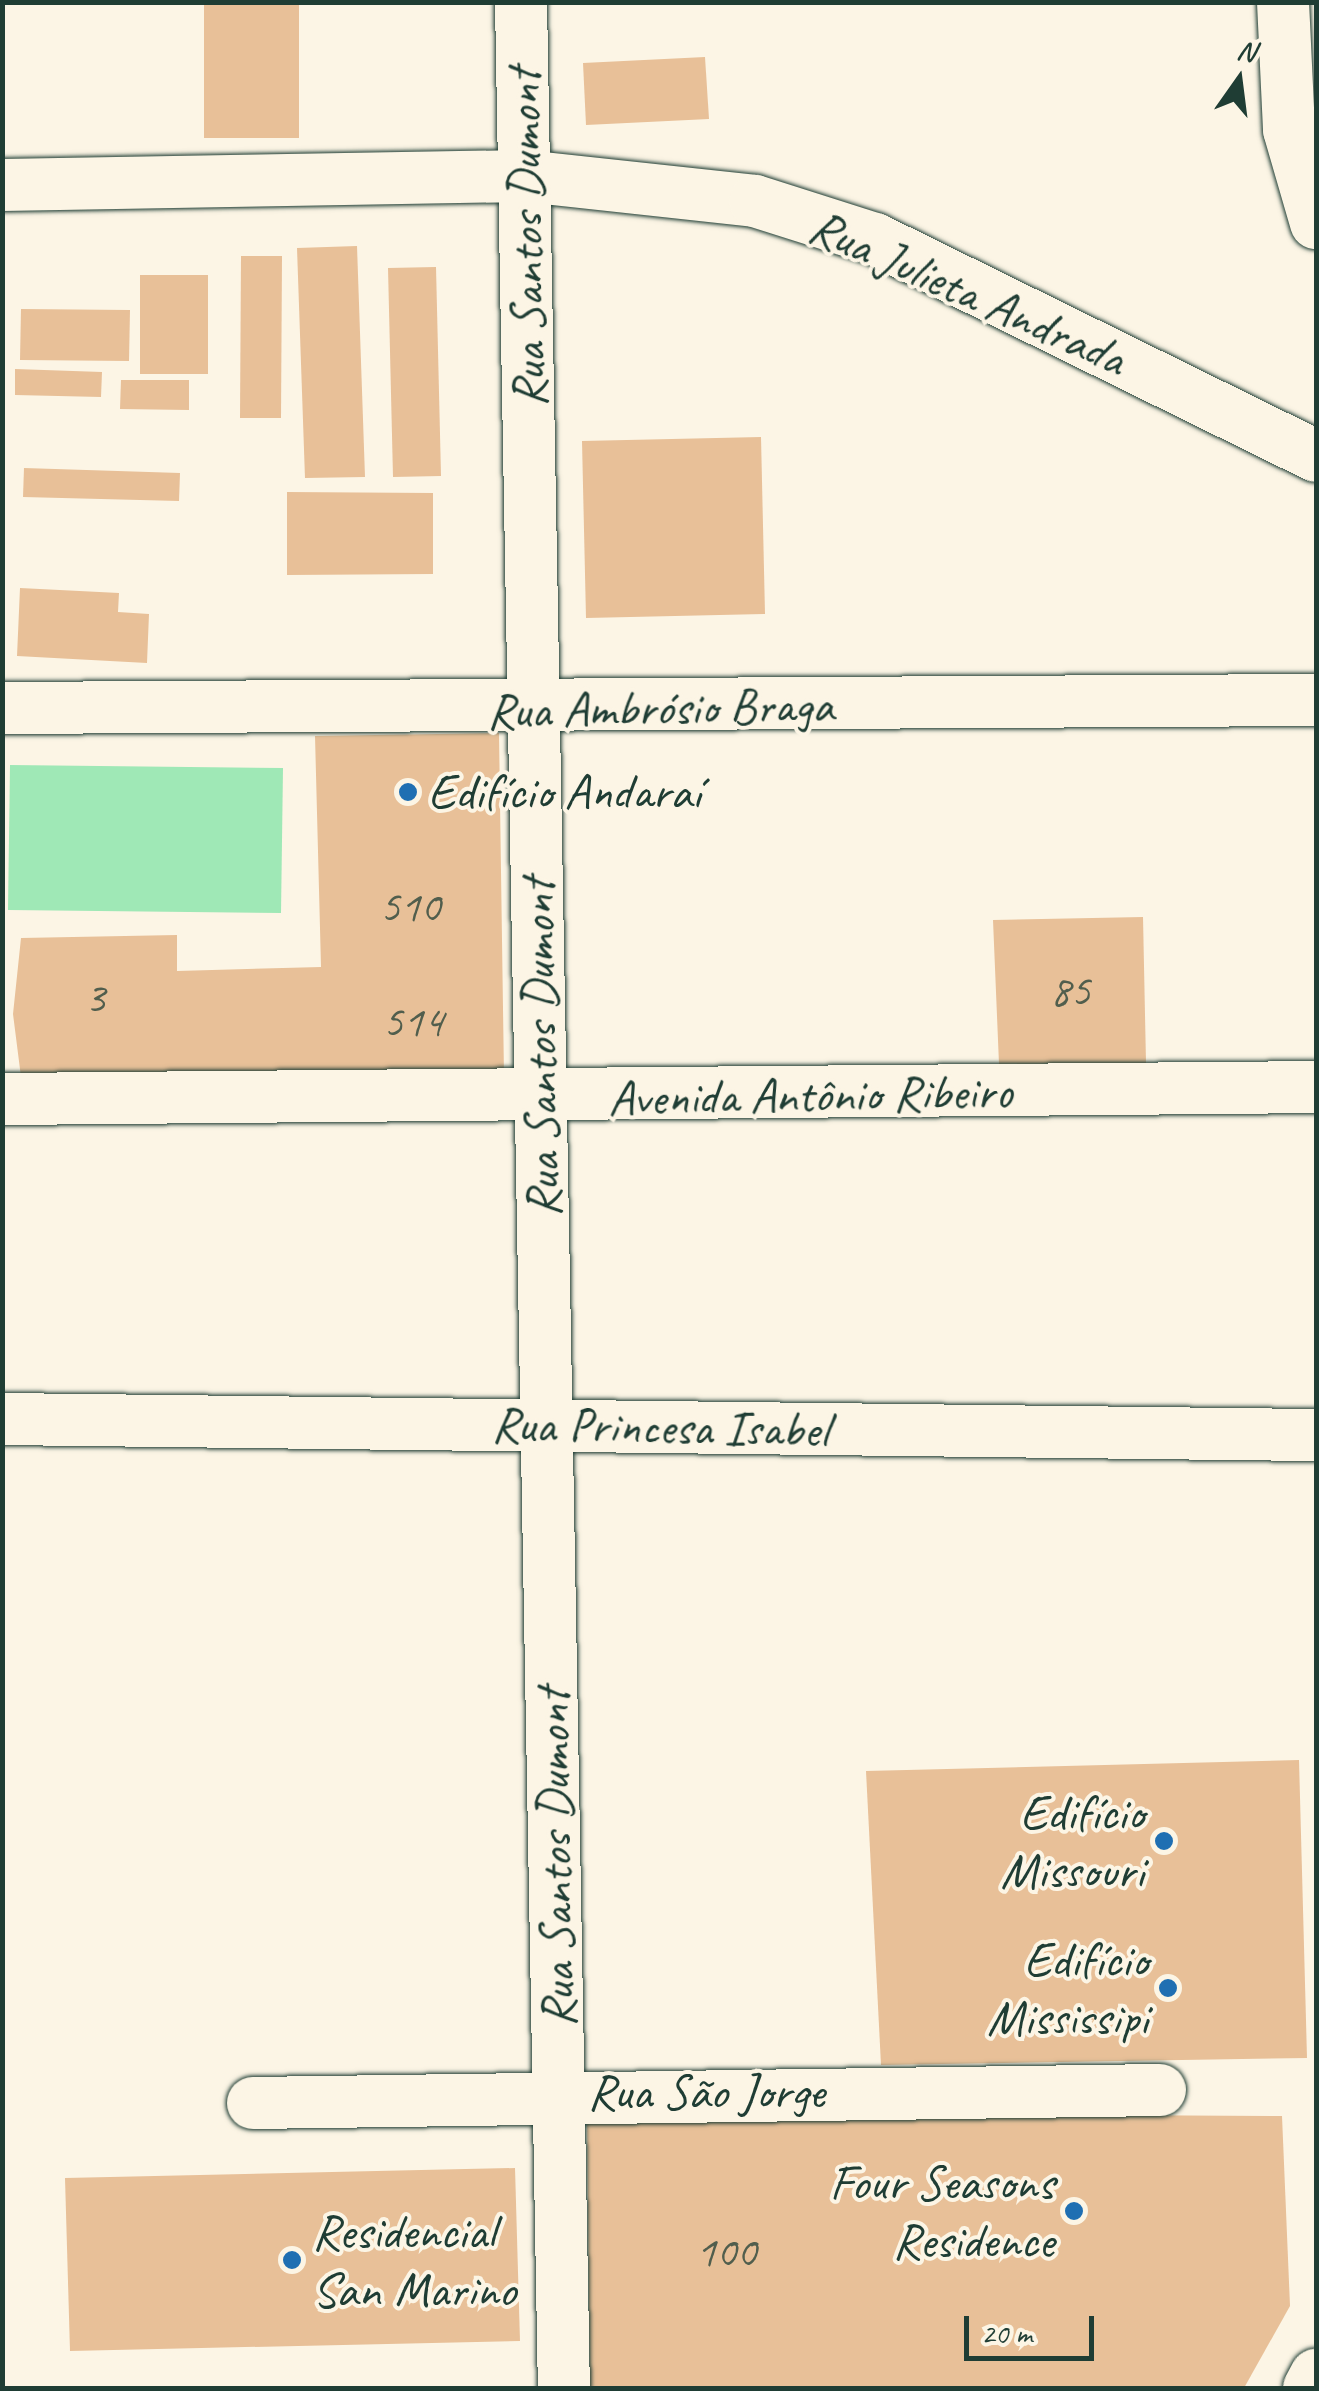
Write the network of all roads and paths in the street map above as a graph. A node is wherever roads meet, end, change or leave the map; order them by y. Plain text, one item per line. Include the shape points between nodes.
1 (521, 2) edge
2 (1283, 2) edge
3 (524, 176) junction
4 (2, 185) edge
5 (1316, 223) edge
6 (1316, 456) edge
7 (1316, 700) edge
8 (2, 708) edge
9 (534, 710) junction
10 (1316, 1086) edge
11 (2, 1099) edge
12 (541, 1100) junction
13 (2, 1419) edge
14 (546, 1425) junction
15 (1316, 1435) edge
16 (1160, 2090) dead end
17 (559, 2093) junction
18 (252, 2102) dead end
19 (1316, 2375) edge
20 (564, 2388) edge
21 (1308, 2388) edge

1 - 3 street, Rua Santos Dumont
2 - 5 street via 1289,130
3 - 4 street, Rua Julieta Andrada
3 - 6 street, Rua Julieta Andrada via 736,197 875,239
3 - 9 street, Rua Santos Dumont
7 - 9 street, Rua Ambrósio Braga
8 - 9 street, Rua Ambrósio Braga
9 - 12 street, Rua Santos Dumont
10 - 12 street, Avenida Antônio Ribeiro
11 - 12 street, Avenida Antônio Ribeiro
12 - 14 street, Rua Santos Dumont
13 - 14 street, Rua Princesa Isabel
14 - 15 street, Rua Princesa Isabel
14 - 17 street, Rua Santos Dumont
16 - 17 street, Rua São Jorge
17 - 18 street, Rua São Jorge
17 - 20 street, Rua Santos Dumont
19 - 21 street

